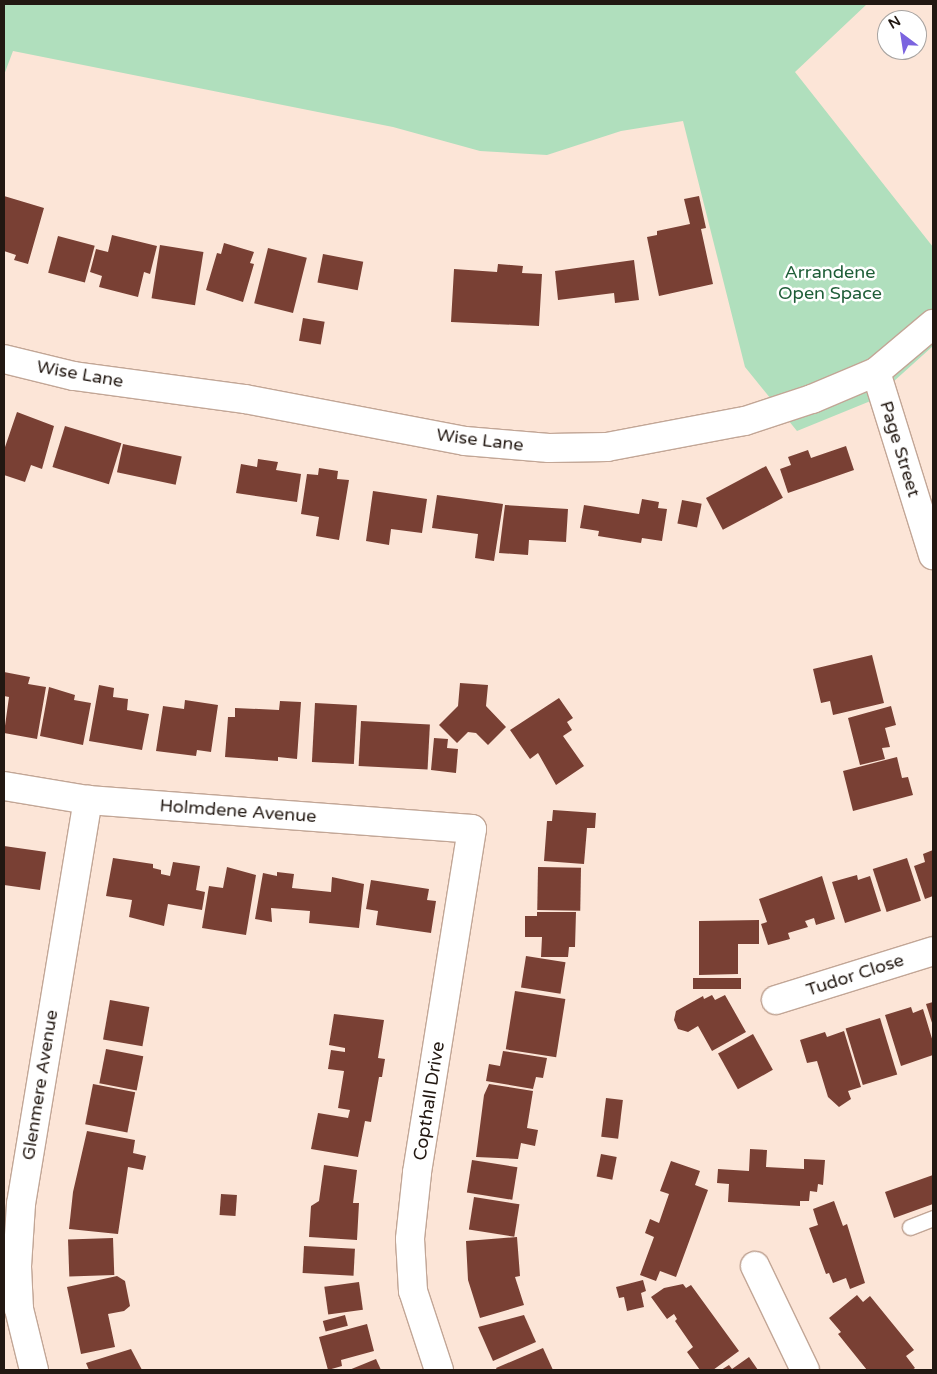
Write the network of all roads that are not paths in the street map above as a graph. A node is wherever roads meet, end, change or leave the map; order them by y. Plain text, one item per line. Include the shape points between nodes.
1 (933, 324) edge
2 (4, 359) edge
3 (876, 372) junction
4 (933, 554) edge
5 (4, 786) edge
6 (88, 800) junction
7 (472, 829) joint
8 (933, 950) edge
9 (776, 1000) dead end
10 (933, 1218) edge
11 (910, 1227) dead end
12 (755, 1266) dead end
13 (34, 1370) edge
14 (439, 1370) edge
15 (805, 1370) edge

1 - 3 street, Wise Lane
2 - 3 street, Wise Lane via 74,376 246,400 465,441 549,448 607,447 746,421 812,399
3 - 4 street, Page Street
5 - 6 street, Holmdene Avenue
6 - 7 street, Holmdene Avenue
6 - 13 street, Glenmere Avenue via 20,1204 19,1309
7 - 14 street, Copthall Drive via 417,1173 410,1239 413,1290
8 - 9 street, Tudor Close
10 - 11 lane
12 - 15 street

